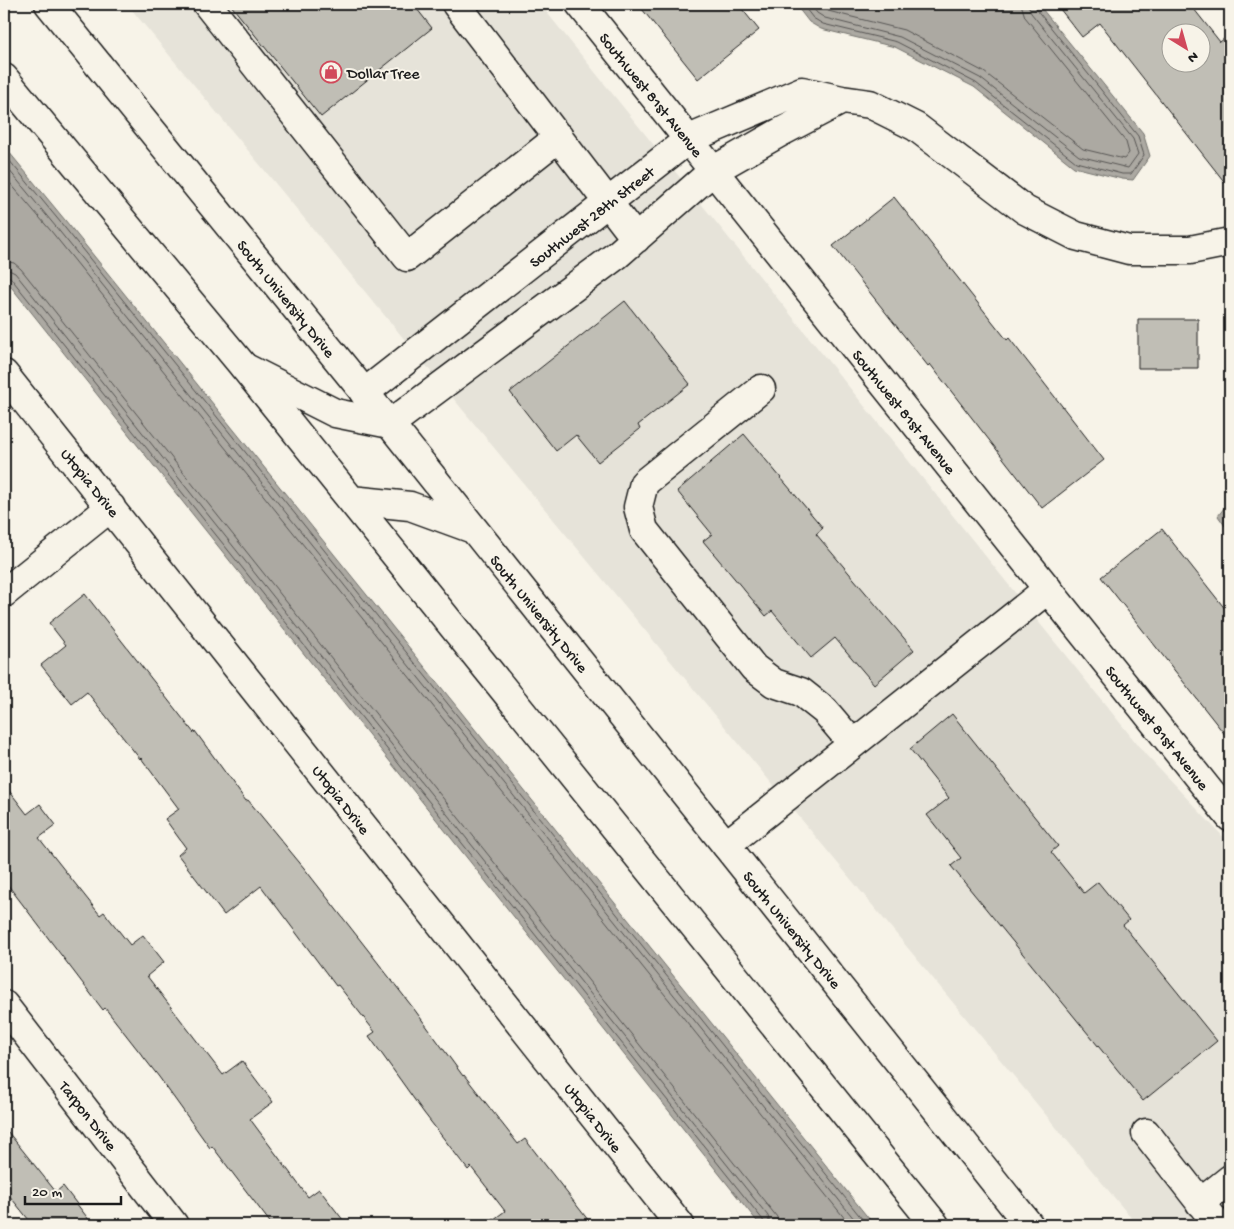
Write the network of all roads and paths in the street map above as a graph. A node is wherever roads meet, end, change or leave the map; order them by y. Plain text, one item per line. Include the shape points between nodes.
1 (49, 4) edge
2 (207, 4) edge
3 (456, 4) edge
4 (580, 4) edge
5 (4, 78) edge
6 (842, 100) junction
7 (559, 137) junction
8 (689, 140) junction
9 (714, 170) junction
10 (608, 202) junction
11 (636, 239) junction
12 (1230, 242) edge
13 (244, 367) junction
14 (4, 374) edge
15 (762, 389) dead end
16 (364, 393) junction
17 (390, 424) junction
18 (351, 500) junction
19 (111, 507) junction
20 (473, 529) junction
21 (1048, 589) junction
22 (4, 593) edge
23 (853, 744) junction
24 (1230, 817) edge
25 (726, 845) junction
26 (4, 1005) edge
27 (1146, 1133) dead end
28 (1230, 1179) edge
29 (1200, 1202) junction
30 (174, 1225) edge
31 (680, 1225) edge
32 (935, 1225) edge
33 (1029, 1225) edge
34 (1218, 1225) edge

1 - 16 street, South University Drive
2 - 7 street via 407,257
3 - 7 street
4 - 8 street, Southwest 81st Avenue
5 - 13 street
6 - 8 street, Southwest 28th Street via 802,91
6 - 9 street
6 - 12 street, Southwest 28th Street via 870,104 916,127 1025,210 1076,236 1129,250 1190,250
7 - 10 street
8 - 9 street, Southwest 81st Avenue
8 - 10 street, Southwest 28th Street
9 - 11 street
9 - 21 street, Southwest 81st Avenue
10 - 11 street
10 - 16 street, Southwest 28th Street
11 - 17 street
13 - 17 street via 335,413
13 - 18 street
14 - 19 street, Utopia Drive
15 - 23 street via 644,483 638,507 644,530 754,668 774,683 801,692 825,711
16 - 17 street, South University Drive
17 - 20 street, South University Drive
18 - 20 street via 410,506
18 - 32 street
19 - 22 street
19 - 31 street, Utopia Drive
20 - 25 street, South University Drive
21 - 23 street
21 - 24 street, Southwest 81st Avenue
23 - 25 street
25 - 33 street, South University Drive
26 - 30 street, Tarpon Drive
27 - 29 street
28 - 29 street
29 - 34 street

